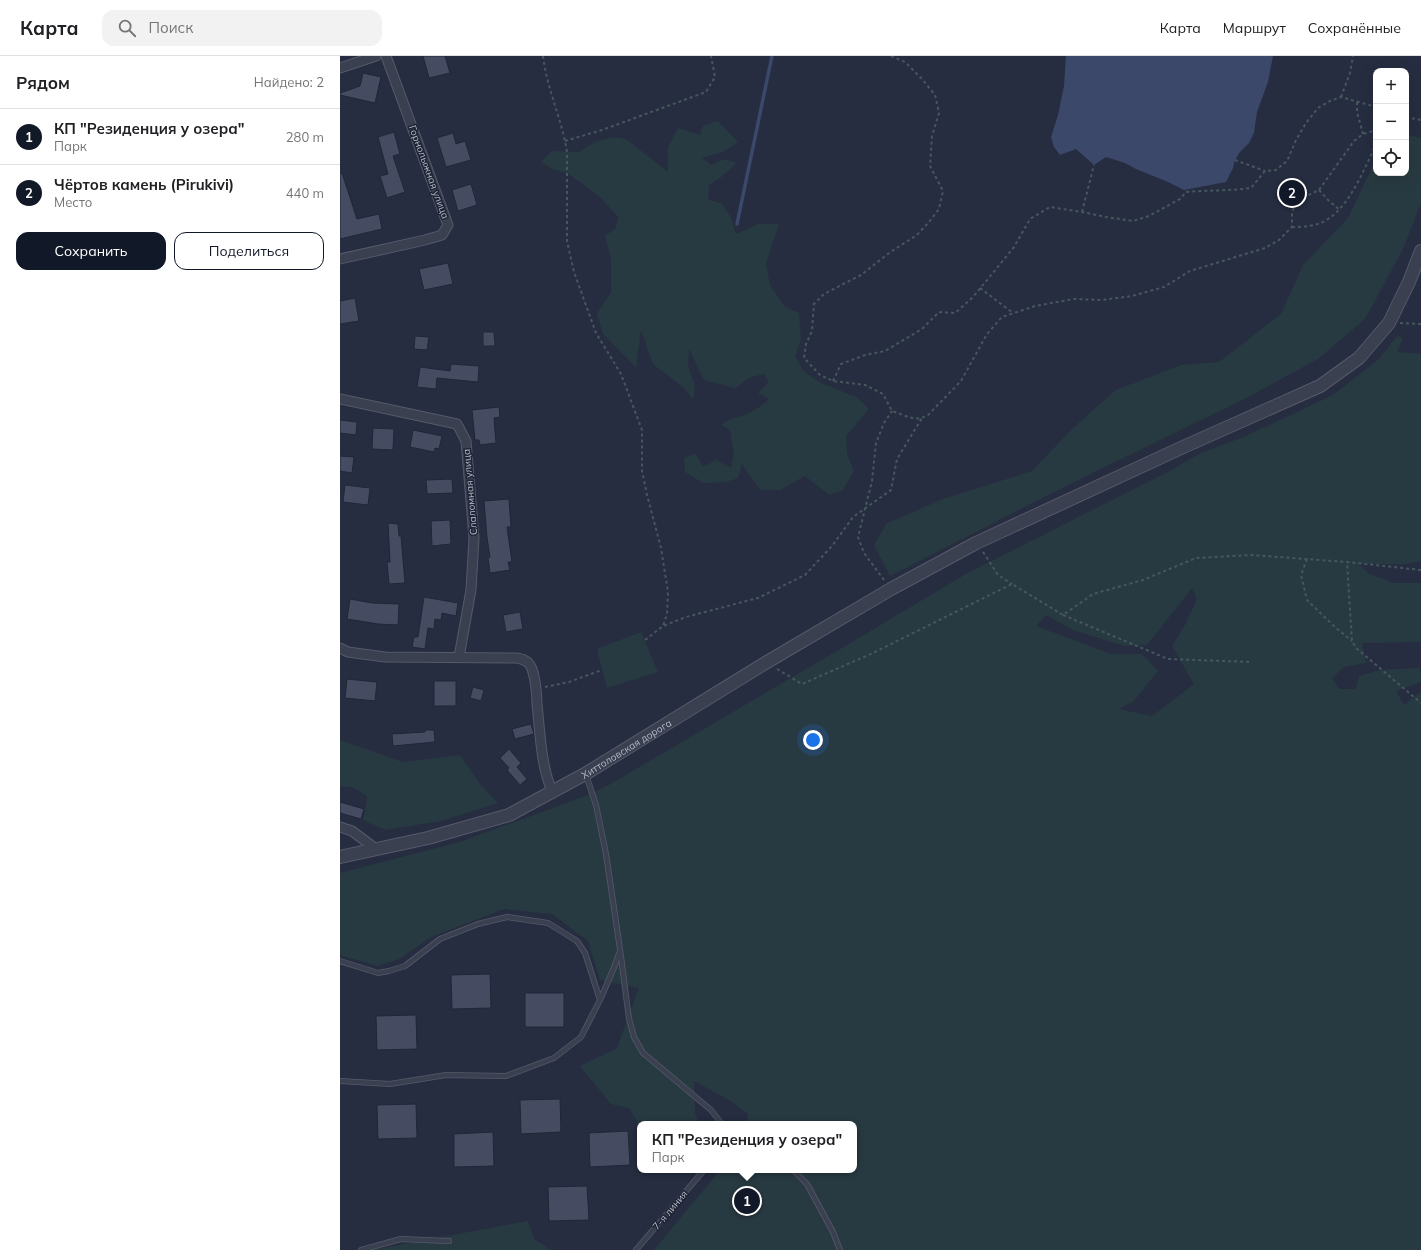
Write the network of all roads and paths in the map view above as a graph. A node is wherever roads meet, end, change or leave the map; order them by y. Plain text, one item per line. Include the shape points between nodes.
1 (376, 56) edge
2 (386, 56) edge
3 (543, 56) edge
4 (710, 56) edge
5 (891, 56) edge
6 (1353, 56) edge
7 (340, 68) edge
8 (1341, 97) junction
9 (1356, 101) junction
10 (1373, 106) edge
11 (1409, 118) edge
12 (1421, 120) edge
13 (1373, 132) edge
14 (1363, 134) junction
15 (565, 141) junction
16 (1373, 150) edge
17 (1235, 160) dead end
18 (1094, 165) dead end
19 (1265, 170) junction
20 (1319, 190) junction
21 (1340, 210) junction
22 (1082, 212) junction
23 (1292, 227) junction
24 (1421, 251) edge
25 (340, 259) edge
26 (980, 288) junction
27 (1013, 313) junction
28 (1389, 323) junction
29 (1421, 324) edge
30 (833, 381) junction
31 (340, 399) edge
32 (892, 411) junction
33 (922, 418) junction
34 (866, 508) junction
35 (976, 543) junction
36 (1307, 559) junction
37 (1347, 562) junction
38 (1421, 570) edge
39 (1012, 584) junction
40 (891, 589) junction
41 (1063, 614) junction
42 (663, 626) junction
43 (645, 640) dead end
44 (1352, 641) junction
45 (340, 648) edge
46 (459, 657) junction
47 (767, 662) junction
48 (1252, 662) dead end
49 (602, 670) dead end
50 (536, 689) junction
51 (1421, 703) edge
52 (585, 774) junction
53 (552, 791) junction
54 (340, 827) edge
55 (376, 848) junction
56 (340, 857) edge
57 (620, 949) junction
58 (340, 961) edge
59 (600, 1000) junction
60 (340, 1081) edge
61 (720, 1121) edge
62 (701, 1173) edge
63 (796, 1173) edge
64 (449, 1241) dead end
65 (361, 1250) edge
66 (636, 1250) edge
67 (840, 1250) edge

1 - 7 street
2 - 25 street, Горнолыжная улица via 448,225 442,235
3 - 15 path
4 - 15 path via 715,77 706,92
5 - 30 path via 905,62 935,96 939,113 932,136 930,166 943,191 939,209 917,235 861,275 824,294 814,304 812,331 806,344 804,358 820,375
6 - 8 path
8 - 9 path
8 - 19 path via 1318,108 1296,140 1287,161 1276,170
9 - 10 path
9 - 14 path
11 - 12 path
13 - 14 path
14 - 20 path via 1354,141
15 - 42 path via 567,241 574,272 596,333 621,374 642,430 642,471 661,548 668,592 667,614
16 - 21 path via 1360,178
17 - 19 path
18 - 22 path
19 - 22 path via 1251,188 1186,192 1180,199 1150,216 1133,221
20 - 21 path
20 - 23 path via 1296,201 1292,213
21 - 23 path via 1327,220 1303,227
22 - 26 path via 1050,207 1030,219 1014,247
23 - 27 path via 1279,240 1265,248 1190,271 1164,287 1132,296 1102,300 1074,299
24 - 28 street, Хиттоловская дорога
26 - 27 path
26 - 30 path via 955,313 939,312 922,329 885,351 841,364
27 - 33 path via 1002,317 987,334 961,381
28 - 29 path
28 - 35 street, Хиттоловская дорога via 1359,358 1320,386
30 - 32 path via 865,384 883,394
31 - 46 street, Слаломная улица via 457,424 466,441 474,538 470,590
32 - 33 path via 915,419
32 - 34 path via 876,443
33 - 34 path via 897,459 891,490
34 - 40 path via 858,537 864,553
34 - 42 path via 853,517 832,546 805,575 758,598 686,617
35 - 39 path via 998,574
35 - 40 street, Хиттоловская дорога
36 - 37 path
36 - 41 path via 1251,555 1196,558 1143,580 1093,594
36 - 44 path via 1301,575 1307,600
37 - 38 path
37 - 44 path
39 - 41 path
39 - 47 path via 802,684
40 - 47 street, Хиттоловская дорога
41 - 48 path via 1168,660
42 - 43 path
44 - 51 path via 1356,648
45 - 46 street via 348,652 385,657
46 - 50 street via 525,660 530,665
47 - 52 street, Хиттоловская дорога
49 - 50 path via 569,682
50 - 53 street via 548,781
52 - 53 street, Хиттоловская дорога
52 - 57 lane via 596,805 606,854
53 - 55 street, Хиттоловская дорога via 509,815 436,836
54 - 55 street via 352,831
55 - 56 street, Хиттоловская дорога
57 - 59 lane
57 - 61 lane via 629,1019 634,1037 643,1053 711,1110
58 - 59 lane via 378,972 389,971 405,966 440,939 478,924 507,917 548,923 577,941 585,953
59 - 60 lane via 581,1037 554,1058 506,1076 446,1075 390,1084
62 - 66 lane, 7-я линия
63 - 67 lane via 807,1184
64 - 65 lane via 401,1239

